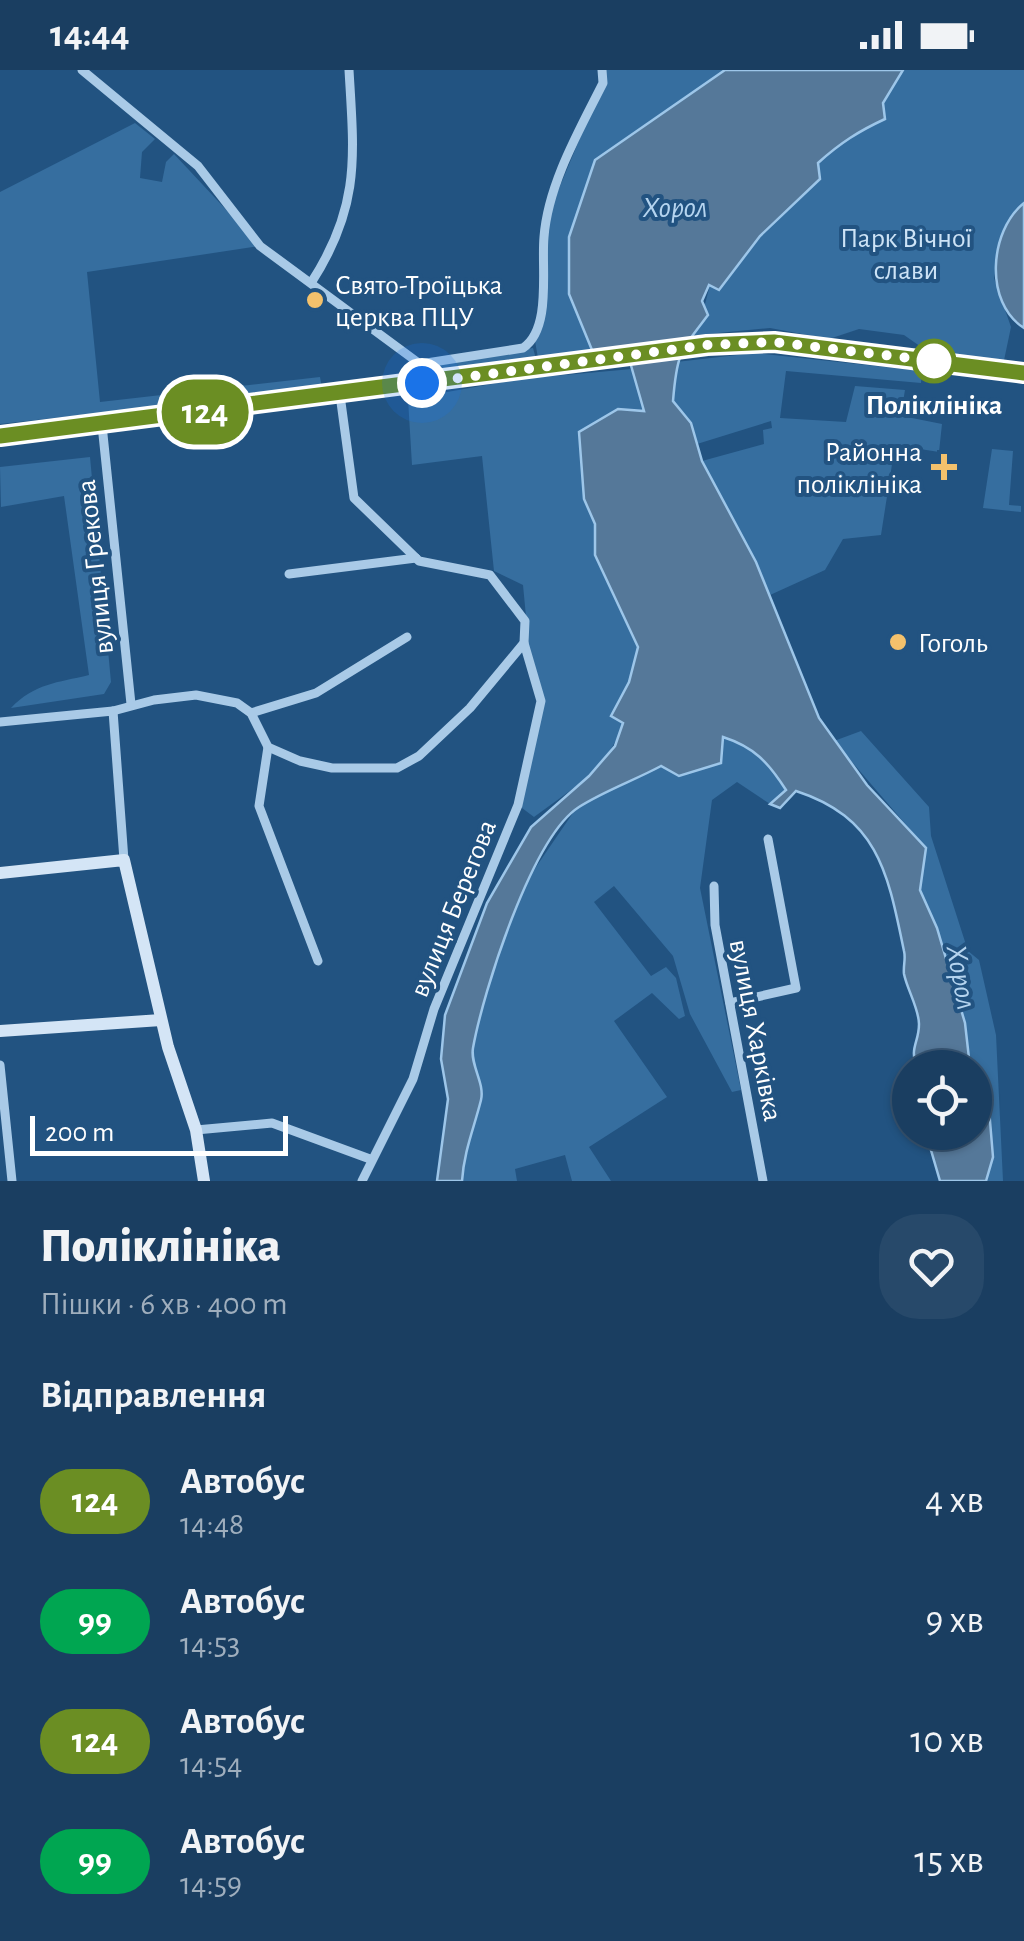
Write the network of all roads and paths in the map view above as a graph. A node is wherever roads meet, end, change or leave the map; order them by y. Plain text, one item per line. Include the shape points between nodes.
1 (82, 70) edge
2 (348, 70) edge
3 (602, 70) edge
4 (311, 283) junction
5 (420, 364) junction
6 (1024, 373) edge
7 (422, 383) junction
8 (340, 396) junction
9 (102, 425) junction
10 (0, 436) edge
11 (416, 558) junction
12 (289, 574) dead end
13 (408, 637) dead end
14 (524, 643) junction
15 (131, 704) junction
16 (113, 711) junction
17 (251, 713) junction
18 (0, 722) edge
19 (268, 747) junction
20 (768, 839) dead end
21 (124, 860) junction
22 (0, 873) edge
23 (714, 886) dead end
24 (318, 960) dead end
25 (730, 1003) junction
26 (161, 1020) junction
27 (0, 1031) edge
28 (0, 1065) edge
29 (196, 1130) junction
30 (370, 1159) junction
31 (12, 1181) edge
32 (204, 1181) edge
33 (362, 1181) edge
34 (763, 1181) edge

1 - 4 street via 198,166 260,246
2 - 4 street via 352,188
3 - 5 street via 603,83 545,222 534,341
4 - 5 street
5 - 7 street
6 - 7 street via 774,342
7 - 8 street
8 - 9 street
8 - 11 street via 354,498
9 - 10 street
9 - 15 street, вулиця Грекова
11 - 12 street
11 - 14 street, вулиця Берегова via 490,575 525,622
13 - 17 street via 316,693
14 - 19 street via 470,708 397,768 332,768
14 - 30 street, вулиця Берегова via 541,701 518,805 434,1009 413,1079
15 - 16 street
15 - 17 street via 196,696 237,703
16 - 18 street
16 - 21 street
17 - 19 street
19 - 24 street via 260,806
20 - 25 street via 796,988
21 - 22 street
21 - 26 street
23 - 25 street, вулиця Харківка via 714,925
25 - 34 street, вулиця Харківка
26 - 27 street
26 - 29 street
28 - 31 street
29 - 30 street via 272,1123
29 - 32 street
30 - 33 street, вулиця Берегова

